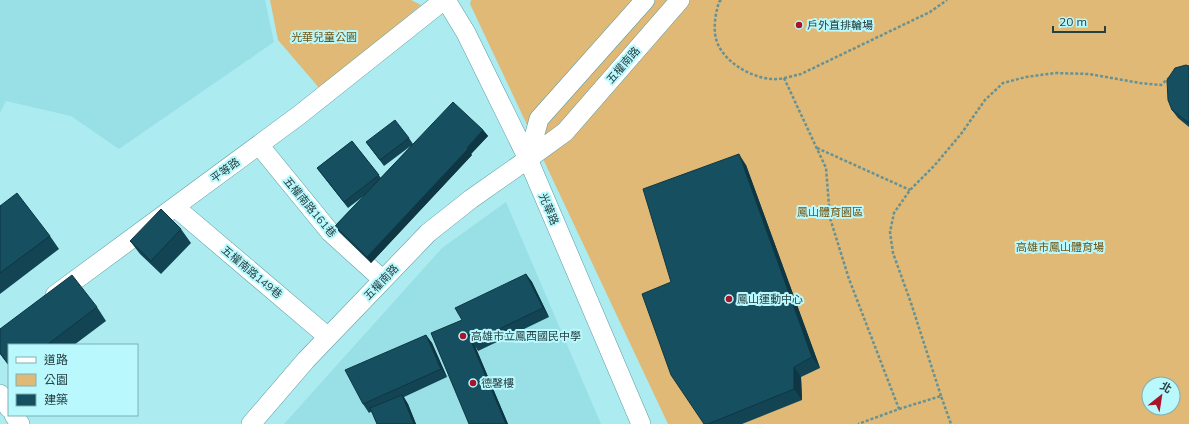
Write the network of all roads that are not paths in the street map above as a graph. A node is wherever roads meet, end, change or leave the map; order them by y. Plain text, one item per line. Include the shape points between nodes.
1 (445, 0) edge
2 (645, 0) edge
3 (680, 0) edge
4 (259, 145) junction
5 (528, 159) junction
6 (176, 207) junction
7 (383, 280) junction
8 (43, 303) edge
9 (328, 337) junction
10 (0, 394) edge
11 (8, 406) edge
12 (251, 424) edge
13 (641, 424) edge

1 - 4 street, 平等路
1 - 5 street, 光華路 via 466,33
2 - 5 street via 539,119
3 - 5 street, 五權南路 via 565,132
4 - 6 street, 平等路
4 - 7 street, 五權南路161巷 via 330,232
5 - 7 street, 五權南路 via 428,233
5 - 13 street, 光華路
6 - 8 street, 平等路
6 - 9 street, 五權南路149巷
7 - 9 street, 五權南路
9 - 12 street, 五權南路
10 - 11 street

